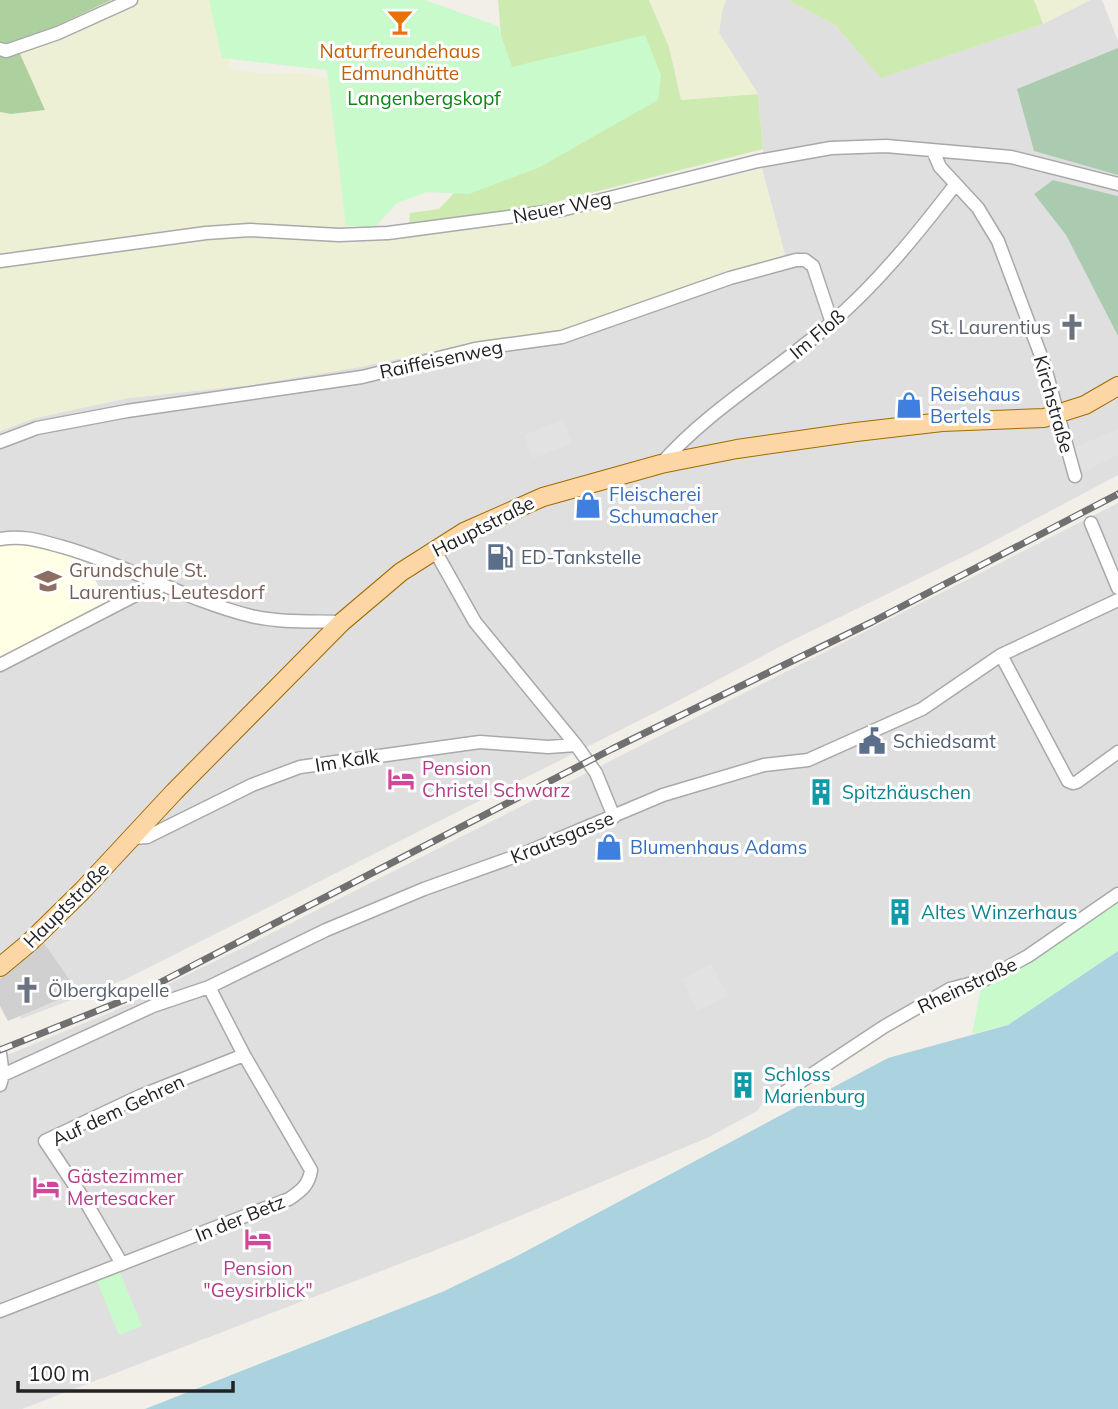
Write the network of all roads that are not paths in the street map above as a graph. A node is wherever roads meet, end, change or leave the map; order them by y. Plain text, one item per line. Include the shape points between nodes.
1 (131, 0) edge
2 (0, 50) edge
3 (933, 151) junction
4 (1118, 184) edge
5 (956, 185) junction
6 (0, 261) edge
7 (832, 323) junction
8 (1118, 386) edge
9 (1058, 415) junction
10 (0, 442) edge
11 (661, 464) junction
12 (1075, 476) dead end
13 (1091, 523) dead end
14 (0, 539) edge
15 (434, 549) junction
16 (159, 583) junction
17 (1118, 588) edge
18 (1118, 600) edge
19 (342, 622) junction
20 (1001, 655) junction
21 (0, 665) edge
22 (576, 745) junction
23 (1118, 752) edge
24 (614, 817) junction
25 (133, 838) junction
26 (1118, 894) edge
27 (0, 967) edge
28 (209, 987) junction
29 (0, 1053) edge
30 (244, 1055) junction
31 (2, 1080) edge
32 (779, 1096) dead end
33 (122, 1264) junction
34 (0, 1311) edge

1 - 2 street via 58,33
3 - 4 street, Neuer Weg via 1011,157
3 - 5 street, Kirchstraße
3 - 6 street, Neuer Weg via 886,146 831,148 758,161 561,210 388,233 206,233
5 - 7 street, Im Floß
5 - 9 street, Kirchstraße via 978,208 998,242
7 - 10 street, Raiffeisenweg via 813,266 796,260 730,278 562,337 475,349 362,377 127,411 37,428
7 - 11 street, Im Floß via 694,432
8 - 9 main road, Hauptstraße
9 - 11 main road, Hauptstraße via 867,430
9 - 12 street, Kirchstraße
11 - 15 main road, Hauptstraße via 543,496
13 - 17 street
14 - 16 street via 23,536 89,554
15 - 19 main road, Hauptstraße
15 - 22 street via 475,622
16 - 19 street via 251,616
16 - 21 street
18 - 20 street, Krautsgasse
19 - 25 main road, Hauptstraße
20 - 23 street via 1068,781 1077,782
20 - 24 street, Krautsgasse via 922,709 808,760 740,771 663,795
22 - 24 street via 596,773
22 - 25 street, Im Kalk via 480,742 300,767 252,785 147,837
24 - 28 street, Krautsgasse via 326,930
25 - 27 main road, Hauptstraße
26 - 32 street, Rheinstraße via 1028,956 984,980 950,989
28 - 30 street, In der Betz
28 - 31 street, Krautsgasse via 153,1006
29 - 31 street, Krautsgasse
30 - 33 street, In der Betz via 311,1170 309,1180 289,1199
30 - 33 street, Auf dem Gehren via 45,1140
33 - 34 street, In der Betz

